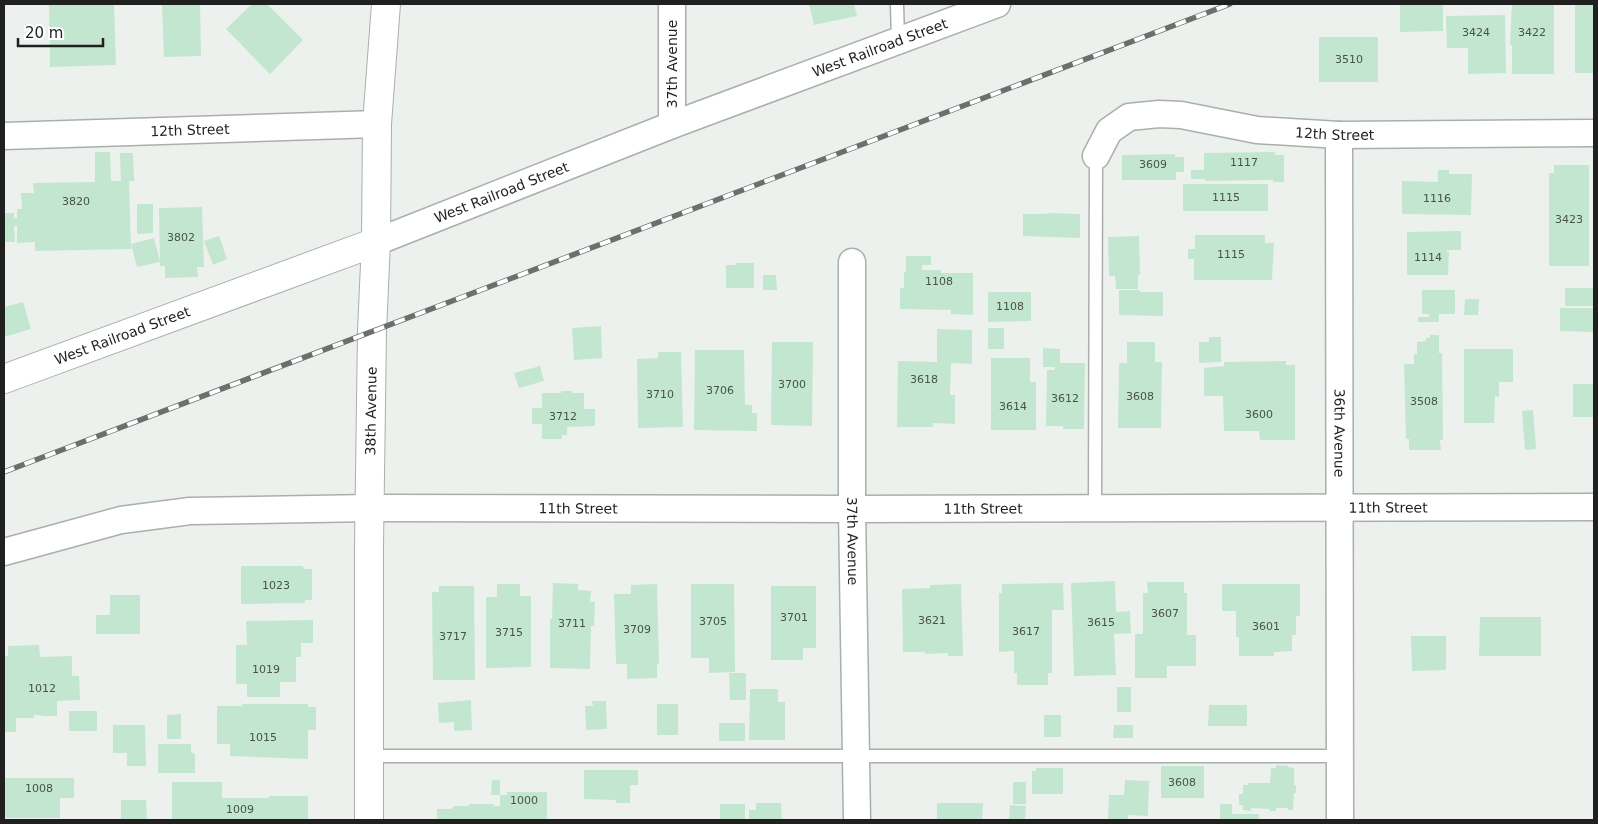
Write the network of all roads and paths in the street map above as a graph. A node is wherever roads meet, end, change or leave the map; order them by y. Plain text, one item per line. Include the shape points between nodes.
1 (386, 4) edge
2 (672, 4) edge
3 (897, 4) edge
4 (997, 4) edge
5 (898, 41) junction
6 (377, 124) junction
7 (672, 125) junction
8 (1594, 133) edge
9 (1339, 135) junction
10 (4, 136) edge
11 (1096, 156) joint
12 (376, 242) junction
13 (852, 262) dead end
14 (4, 379) edge
15 (1339, 507) junction
16 (1594, 507) edge
17 (371, 508) junction
18 (1095, 508) junction
19 (852, 509) junction
20 (4, 552) edge
21 (368, 756) junction
22 (1340, 756) junction
23 (856, 757) junction
24 (369, 820) edge
25 (857, 820) edge
26 (1340, 820) edge

1 - 6 street, 38th Avenue
2 - 7 street, 37th Avenue
3 - 5 lane
4 - 5 street, West Railroad Street
5 - 7 street, West Railroad Street
6 - 10 street, 12th Street
6 - 12 street, 38th Avenue
7 - 12 street, West Railroad Street
8 - 9 street, 12th Street
9 - 11 street, 12th Street via 1257,130 1181,115 1159,114 1129,117 1109,131
9 - 15 street, 36th Avenue
11 - 18 lane
12 - 14 street, West Railroad Street
12 - 17 street, 38th Avenue
13 - 19 street, 37th Avenue
15 - 16 street, 11th Street
15 - 18 street, 11th Street
15 - 22 street, 36th Avenue
17 - 19 street, 11th Street
17 - 20 street via 190,511 121,520
17 - 21 street, 38th Avenue
18 - 19 street, 11th Street
19 - 23 street, 37th Avenue
21 - 23 lane
21 - 24 street, 38th Avenue
22 - 23 lane
22 - 26 street, 36th Avenue
23 - 25 street, 37th Avenue

